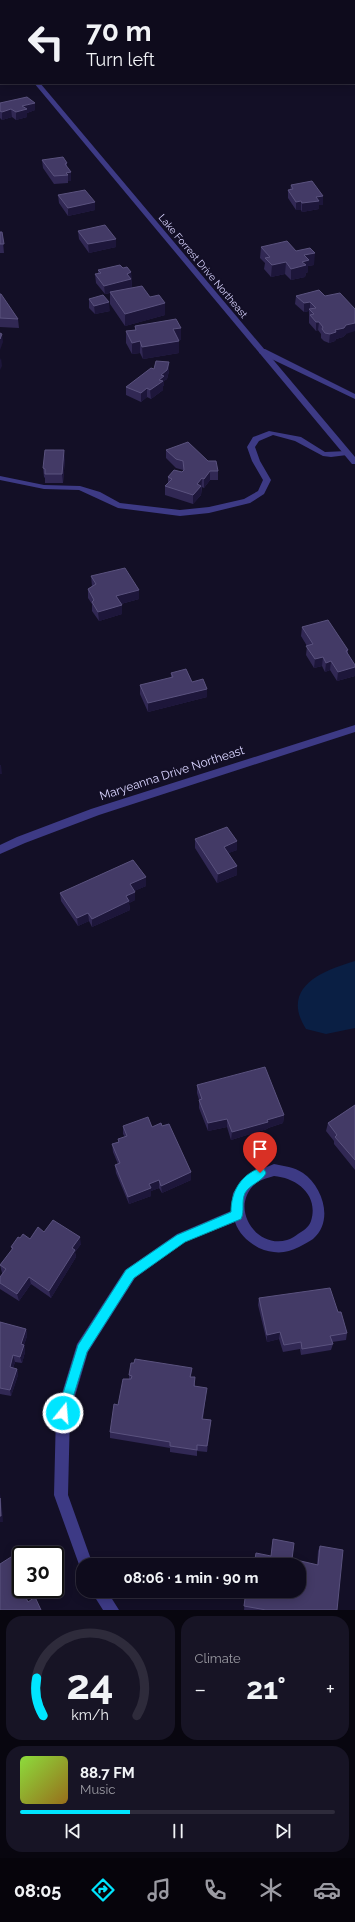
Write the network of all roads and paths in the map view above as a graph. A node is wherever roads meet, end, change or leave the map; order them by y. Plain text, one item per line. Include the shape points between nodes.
1 (38, 84) edge
2 (262, 351) junction
3 (355, 397) edge
4 (347, 453) junction
5 (355, 462) edge
6 (0, 478) edge
7 (355, 728) edge
8 (0, 850) edge
9 (237, 1215) junction
10 (84, 1558) edge
11 (103, 1598) edge
12 (112, 1610) edge

1 - 2 street, Lake Forrest Drive Northeast
2 - 3 street
2 - 4 street, Lake Forrest Drive Northeast
4 - 5 street, Lake Forrest Drive Northeast
4 - 6 street via 323,454 298,439 272,433 256,439 251,447 267,480 261,492 247,501 209,510 180,513 118,505 80,488 44,487
7 - 8 street, Maryeanna Drive Northeast via 95,812
9 - 9 street via 242,1227 251,1237 262,1244 275,1247 301,1242 316,1223 319,1211 317,1199 310,1187 288,1172 274,1170 260,1173 249,1180 241,1190 237,1202
9 - 10 street via 181,1238 130,1274 82,1349 63,1413 61,1495
11 - 12 street

